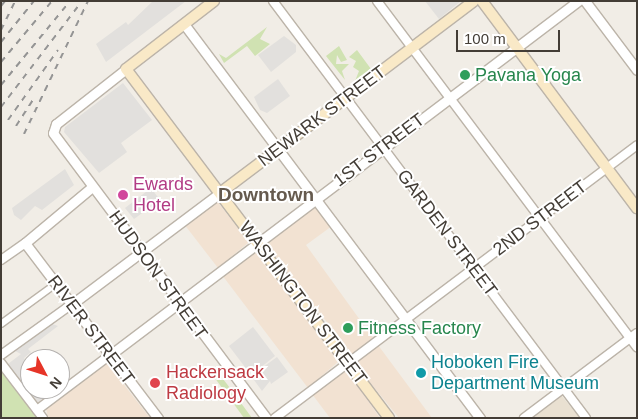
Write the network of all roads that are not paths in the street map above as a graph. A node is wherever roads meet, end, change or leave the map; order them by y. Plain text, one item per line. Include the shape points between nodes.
1 (214, 1) edge
2 (273, 1) edge
3 (376, 1) edge
4 (474, 1) edge
5 (482, 1) edge
6 (578, 1) edge
7 (585, 1) edge
8 (184, 24) junction
9 (516, 47) junction
10 (413, 48) junction
11 (126, 69) junction
12 (637, 70) edge
13 (345, 97) junction
14 (450, 98) junction
15 (637, 145) edge
16 (383, 148) junction
17 (277, 149) junction
18 (606, 168) junction
19 (92, 187) junction
20 (220, 193) junction
21 (316, 198) junction
22 (637, 208) edge
23 (540, 219) junction
24 (257, 242) junction
25 (25, 243) junction
26 (142, 251) junction
27 (1, 260) edge
28 (474, 268) junction
29 (49, 289) dead end
30 (179, 302) junction
31 (72, 304) junction
32 (406, 319) junction
33 (1, 324) edge
34 (637, 333) edge
35 (630, 338) junction
36 (637, 347) edge
37 (1, 355) edge
38 (110, 355) junction
39 (1, 363) edge
40 (348, 363) junction
41 (563, 389) junction
42 (38, 410) junction
43 (43, 418) edge
44 (158, 418) edge
45 (266, 418) edge
46 (275, 418) edge
47 (389, 418) edge
48 (480, 418) edge
49 (524, 418) edge
50 (586, 418) edge

1 - 8 main road
2 - 13 street, GARDEN STREET
3 - 10 street
4 - 10 main road, NEWARK STREET
5 - 9 main road
6 - 9 street, 1ST STREET
7 - 12 street
8 - 11 main road
8 - 17 street
9 - 14 street, 1ST STREET
9 - 18 main road
10 - 13 main road, NEWARK STREET
10 - 14 street
11 - 19 street, HUDSON STREET via 52,131
11 - 20 main road, WASHINGTON STREET
13 - 16 street, GARDEN STREET
13 - 17 main road, NEWARK STREET
14 - 16 street, 1ST STREET
14 - 23 street
15 - 18 street, 2ND STREET
16 - 21 street, 1ST STREET
16 - 28 street, GARDEN STREET
17 - 20 main road, NEWARK STREET
17 - 21 street
18 - 22 main road
18 - 23 street, 2ND STREET
19 - 25 street
19 - 26 street, HUDSON STREET
20 - 24 main road, WASHINGTON STREET
20 - 26 street, NEWARK STREET
21 - 24 street, 1ST STREET
21 - 32 street
23 - 28 street, 2ND STREET
23 - 35 street
24 - 30 street, 1ST STREET
24 - 40 main road, WASHINGTON STREET
25 - 27 street
25 - 31 street, RIVER STREET
26 - 30 street, HUDSON STREET
26 - 31 street, NEWARK STREET
28 - 32 street, 2ND STREET
28 - 41 street, GARDEN STREET
29 - 33 street
30 - 38 street, 1ST STREET
30 - 45 street, HUDSON STREET
31 - 37 street, NEWARK STREET
31 - 38 street, RIVER STREET
32 - 40 street, 2ND STREET
32 - 48 street
34 - 35 street
35 - 36 street
35 - 41 street
38 - 42 street, 1ST STREET
38 - 44 street, RIVER STREET
39 - 42 street
40 - 46 street, 2ND STREET
40 - 47 main road, WASHINGTON STREET
41 - 49 street
41 - 50 street, GARDEN STREET
42 - 43 street

